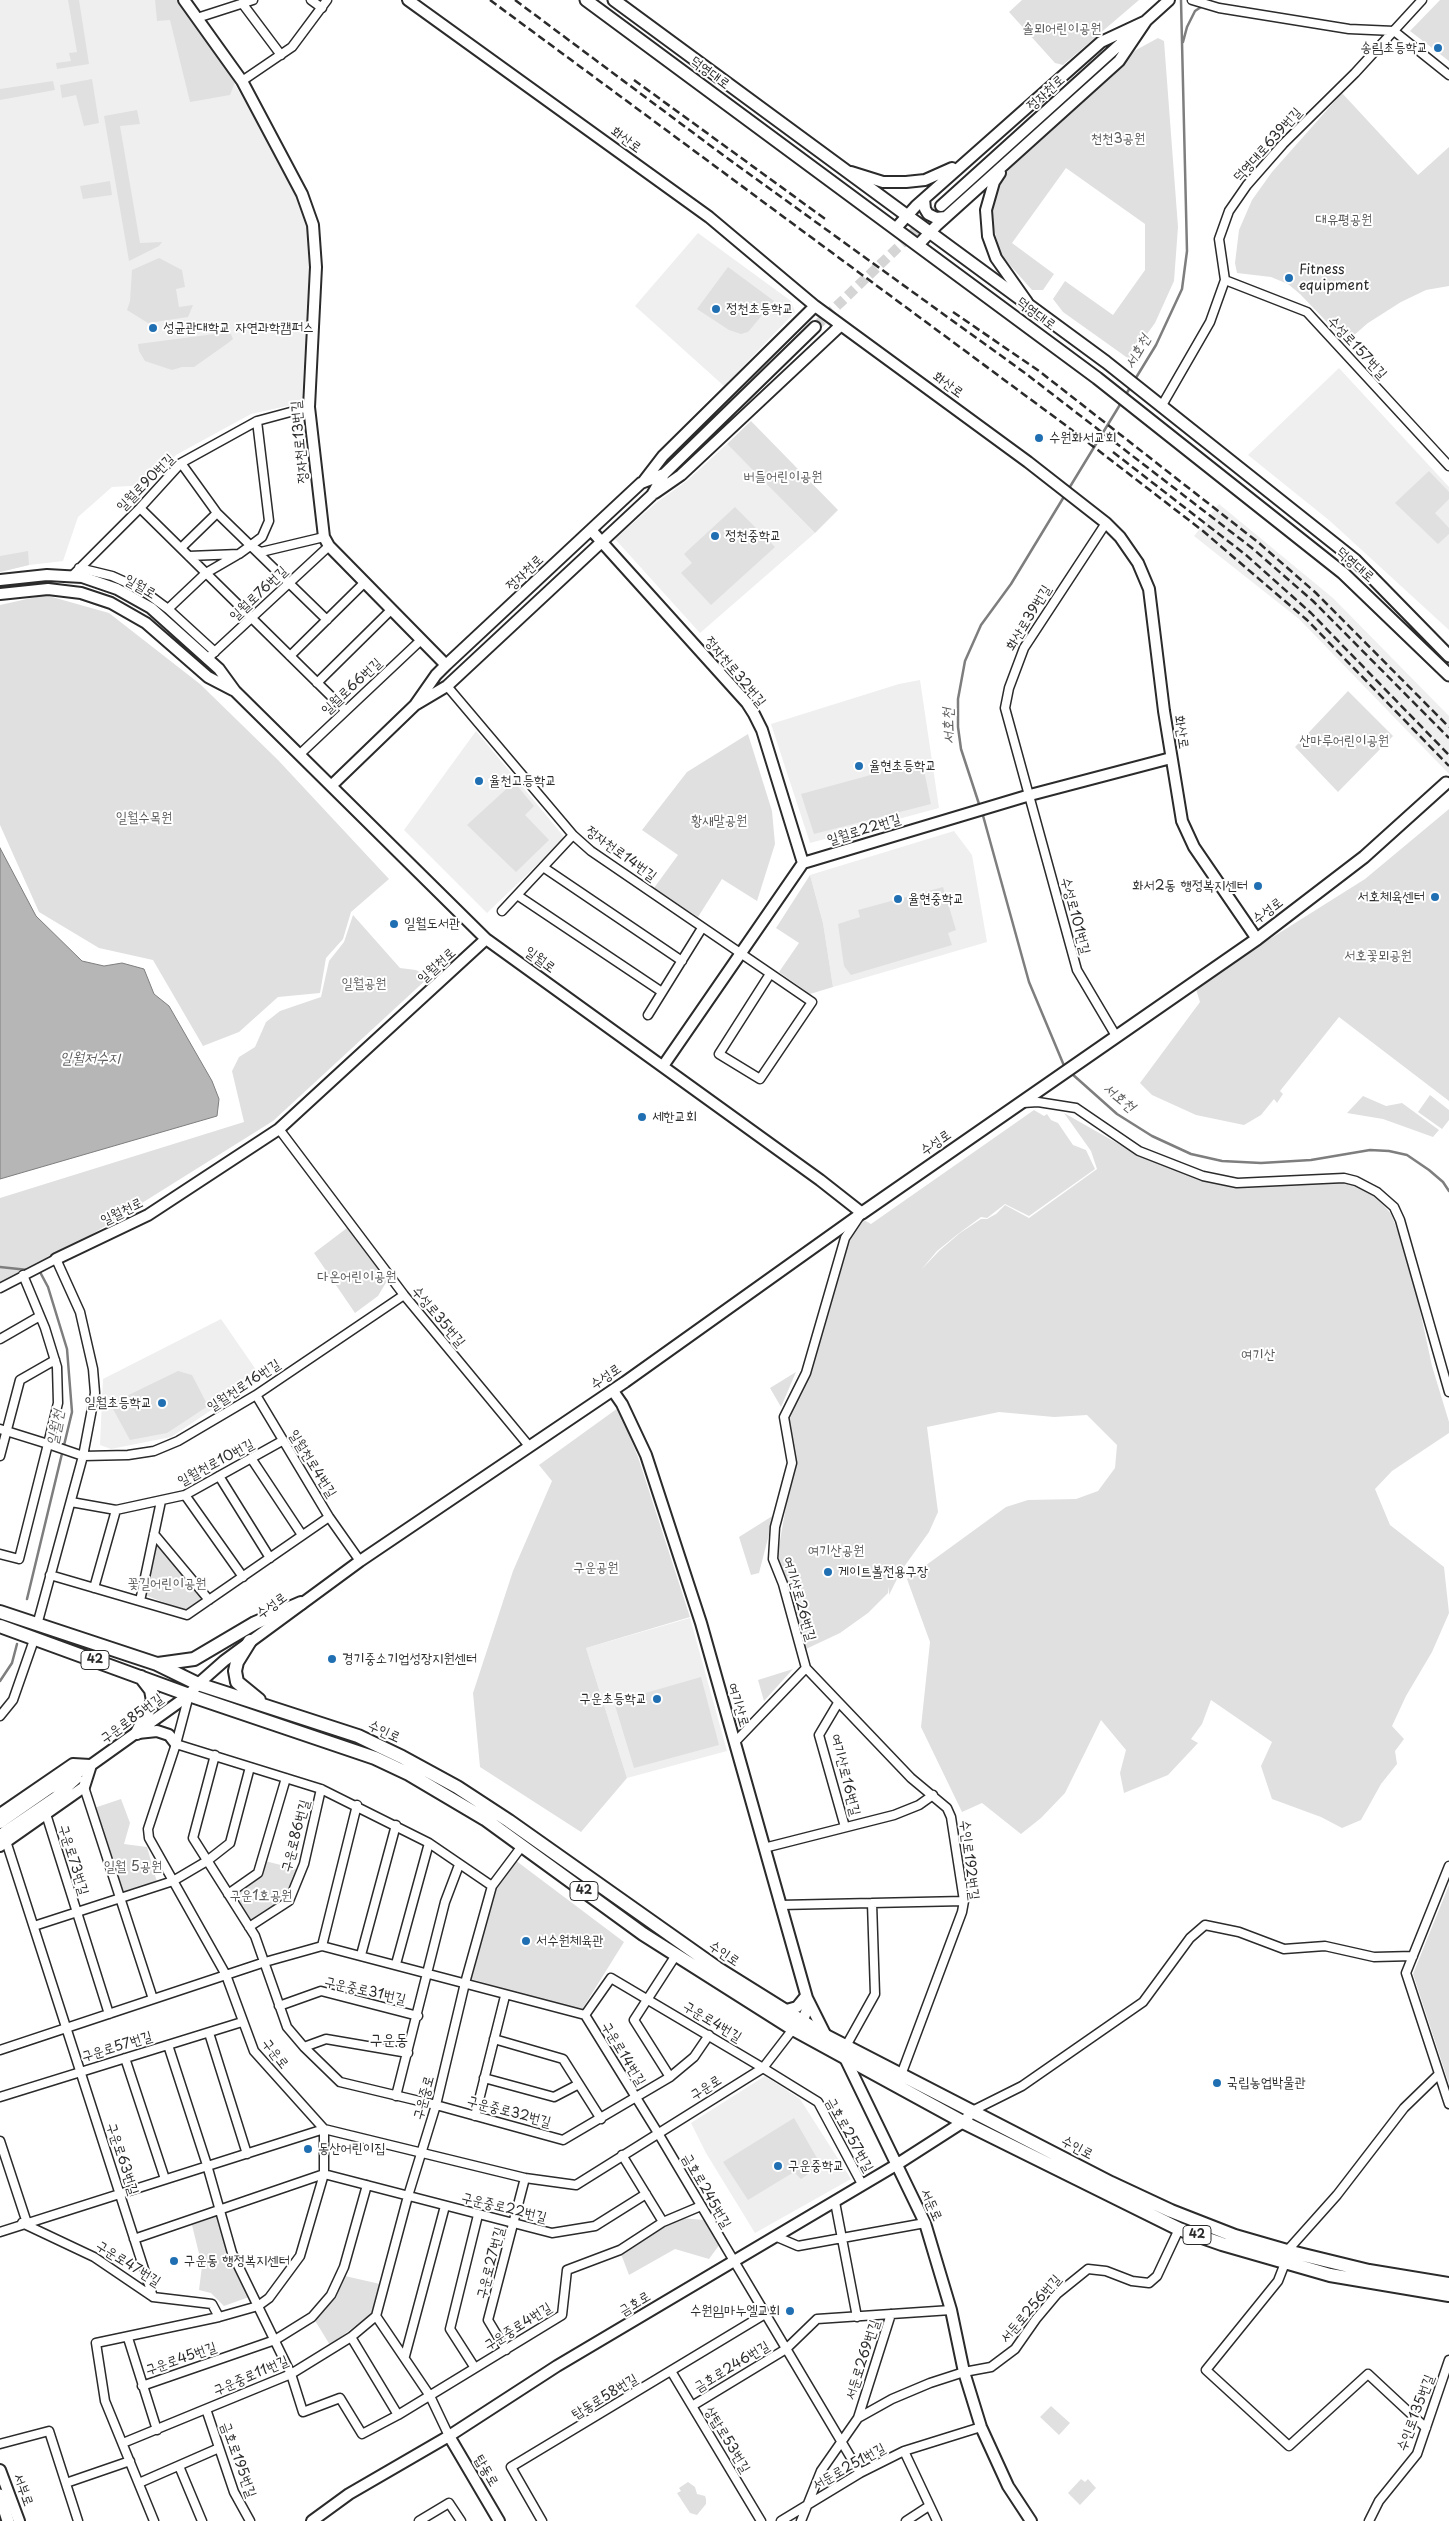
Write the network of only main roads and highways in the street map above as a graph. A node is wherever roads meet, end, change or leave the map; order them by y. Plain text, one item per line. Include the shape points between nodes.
1 (586, 0) edge
2 (614, 0) edge
3 (1444, 647) edge
4 (1449, 656) edge
5 (1449, 675) edge
6 (1446, 782) dead end
7 (862, 1213) road end
8 (301, 1603) road end
9 (0, 1612) edge
10 (0, 1626) edge
11 (36, 1631) junction
12 (250, 1642) road end
13 (157, 1664) junction
14 (141, 1677) junction
15 (269, 1707) junction
16 (137, 1733) road end
17 (798, 2026) junction
18 (1286, 2257) junction
19 (1449, 2284) edge
20 (1449, 2295) edge
21 (0, 2495) edge
22 (8, 2521) edge

1 - 5 main road, 덕영대로 via 1097,378 1343,573
2 - 3 main road, 덕영대로 via 1106,362 1355,560
3 - 4 main road, 덕영대로
6 - 7 main road, 수성로 via 1364,856 1257,939
8 - 13 main road via 254,1623 194,1659
9 - 11 main road, 수인로
10 - 11 main road, 수인로 / 42
11 - 13 main road, 수인로
11 - 14 main road, 수인로 / 42
12 - 15 main road via 237,1662 237,1682
13 - 15 main road, 수인로 via 198,1684
14 - 16 main road via 151,1690 153,1701
14 - 17 main road, 수인로 / 42 via 375,1758 450,1797 676,1955
15 - 17 main road, 수인로 via 358,1736 458,1787 717,1968 784,2011
17 - 18 main road, 수인로 via 826,2036 1171,2211
17 - 18 main road, 수인로 / 42 via 846,2060 1180,2229
18 - 19 main road, 수인로
18 - 20 main road, 수인로 / 42 via 1330,2275
21 - 22 main road, 서부로

